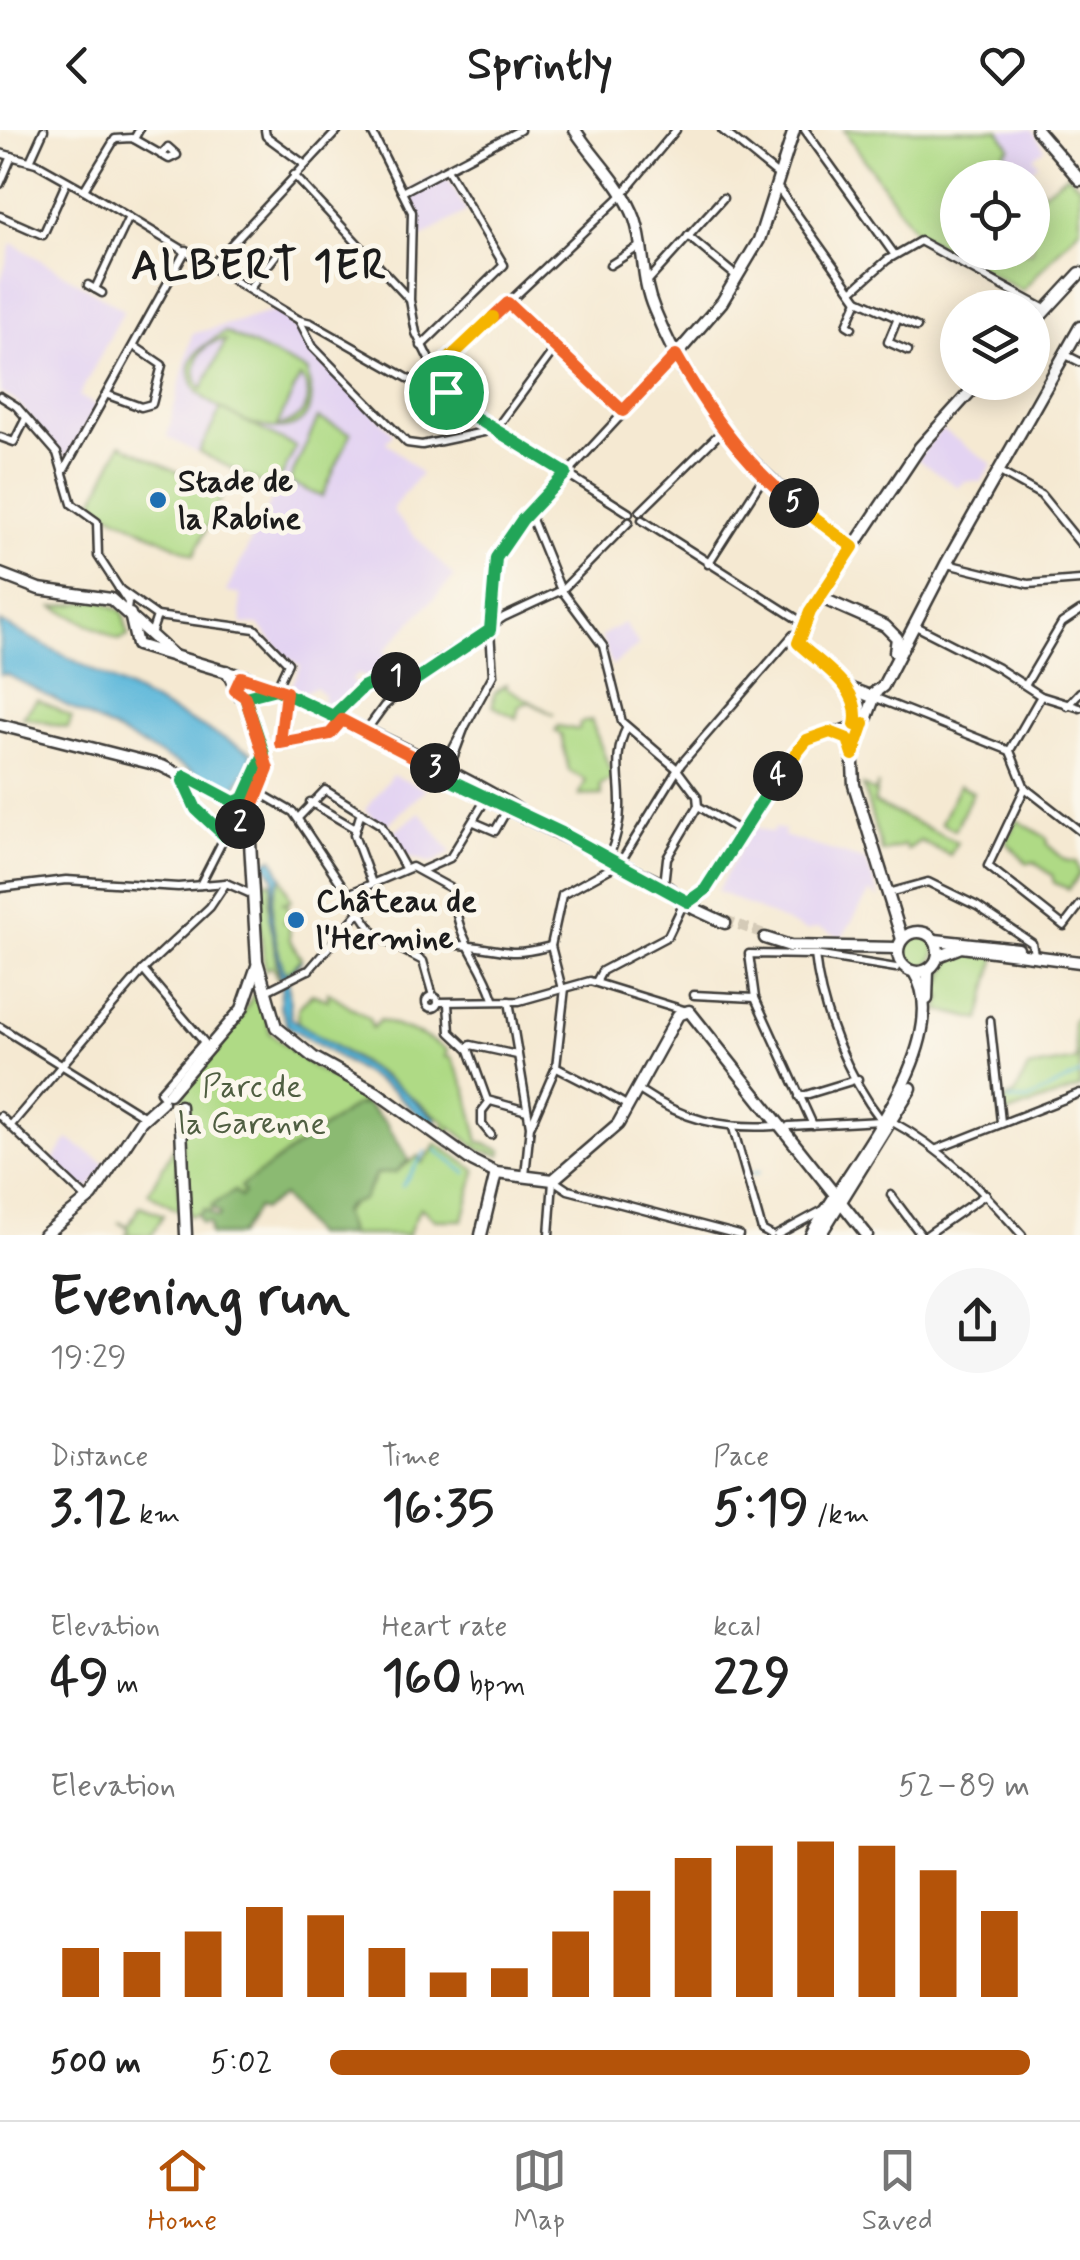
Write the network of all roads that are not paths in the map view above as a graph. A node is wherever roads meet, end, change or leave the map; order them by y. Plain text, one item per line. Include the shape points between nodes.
1 (44, 130) edge
2 (139, 130) edge
3 (265, 130) edge
4 (338, 130) edge
5 (372, 130) edge
6 (520, 130) edge
7 (575, 130) edge
8 (676, 130) edge
9 (722, 130) edge
10 (794, 130) edge
11 (805, 130) edge
12 (1036, 130) edge
13 (134, 139) junction
14 (0, 153) edge
15 (162, 154) dead end
16 (12, 156) junction
17 (30, 161) junction
18 (304, 164) junction
19 (447, 169) junction
20 (294, 175) junction
21 (777, 180) junction
22 (1080, 180) edge
23 (66, 181) junction
24 (0, 184) edge
25 (84, 190) junction
26 (402, 192) junction
27 (622, 195) junction
28 (724, 198) dead end
29 (0, 216) edge
30 (128, 217) junction
31 (688, 236) junction
32 (642, 245) junction
33 (186, 250) junction
34 (276, 254) dead end
35 (894, 254) junction
36 (212, 265) junction
37 (610, 265) dead end
38 (1080, 273) edge
39 (738, 276) junction
40 (645, 285) junction
41 (250, 287) junction
42 (95, 289) dead end
43 (852, 290) junction
44 (1010, 290) edge
45 (410, 300) junction
46 (858, 300) junction
47 (508, 303) junction
48 (1050, 306) edge
49 (898, 318) junction
50 (299, 320) junction
51 (917, 326) dead end
52 (852, 328) dead end
53 (1080, 328) edge
54 (134, 346) junction
55 (420, 346) junction
56 (556, 348) junction
57 (908, 351) dead end
58 (1064, 354) junction
59 (676, 355) junction
60 (1080, 362) edge
61 (435, 372) junction
62 (108, 395) junction
63 (0, 396) edge
64 (962, 400) edge
65 (450, 402) junction
66 (623, 411) junction
67 (476, 417) junction
68 (26, 418) junction
69 (494, 430) junction
70 (723, 430) junction
71 (474, 432) junction
72 (0, 437) edge
73 (64, 470) junction
74 (998, 471) junction
75 (566, 473) junction
76 (764, 475) junction
77 (529, 512) junction
78 (641, 516) junction
79 (629, 518) junction
80 (1080, 544) edge
81 (853, 547) junction
82 (708, 564) junction
83 (946, 564) junction
84 (0, 574) edge
85 (1080, 580) edge
86 (562, 590) junction
87 (114, 594) junction
88 (820, 597) junction
89 (493, 604) junction
90 (1080, 610) edge
91 (810, 612) junction
92 (157, 616) junction
93 (504, 617) junction
94 (802, 622) junction
95 (912, 625) junction
96 (885, 626) junction
97 (491, 628) junction
98 (144, 636) junction
99 (796, 639) junction
100 (1026, 684) junction
101 (408, 685) junction
102 (246, 686) junction
103 (846, 687) junction
104 (281, 691) junction
105 (1080, 692) edge
106 (877, 693) junction
107 (1042, 696) junction
108 (896, 703) junction
109 (1066, 707) junction
110 (1080, 708) edge
111 (337, 718) junction
112 (0, 725) edge
113 (860, 727) junction
114 (627, 728) junction
115 (365, 732) junction
116 (830, 732) junction
117 (852, 749) junction
118 (1010, 750) junction
119 (264, 754) junction
120 (678, 770) junction
121 (442, 771) junction
122 (185, 776) junction
123 (1025, 788) junction
124 (260, 793) junction
125 (488, 796) junction
126 (310, 802) junction
127 (244, 806) junction
128 (698, 806) junction
129 (508, 809) junction
130 (362, 812) junction
131 (520, 812) junction
132 (294, 813) junction
133 (473, 822) junction
134 (354, 828) junction
135 (1080, 831) edge
136 (742, 832) junction
137 (225, 836) junction
138 (614, 860) junction
139 (405, 868) junction
140 (422, 870) junction
141 (375, 882) junction
142 (226, 884) junction
143 (200, 885) junction
144 (664, 885) junction
145 (0, 888) edge
146 (705, 890) junction
147 (252, 894) junction
148 (348, 894) junction
149 (887, 894) junction
150 (688, 902) junction
151 (1080, 905) edge
152 (360, 910) junction
153 (893, 913) junction
154 (716, 918) joint
155 (913, 932) junction
156 (764, 938) tunnel mouth
157 (935, 940) junction
158 (465, 945) junction
159 (551, 946) junction
160 (839, 952) junction
161 (899, 954) junction
162 (1034, 954) junction
163 (410, 955) junction
164 (815, 955) junction
165 (938, 956) junction
166 (1048, 958) junction
167 (1080, 962) edge
168 (257, 966) junction
169 (143, 970) junction
170 (928, 970) junction
171 (914, 972) junction
172 (596, 982) junction
173 (564, 988) junction
174 (266, 991) junction
175 (694, 995) dead end
176 (756, 998) junction
177 (494, 999) junction
178 (506, 1000) junction
179 (440, 1001) junction
180 (689, 1011) junction
181 (990, 1020) dead end
182 (0, 1027) edge
183 (467, 1048) junction
184 (517, 1056) junction
185 (61, 1066) junction
186 (556, 1068) junction
187 (858, 1079) junction
188 (639, 1090) junction
189 (1080, 1093) edge
190 (800, 1098) junction
191 (169, 1101) junction
192 (489, 1102) junction
193 (630, 1107) junction
194 (873, 1107) junction
195 (527, 1111) junction
196 (0, 1116) edge
197 (145, 1117) junction
198 (887, 1121) junction
199 (861, 1122) junction
200 (1000, 1122) junction
201 (11, 1125) junction
202 (813, 1125) junction
203 (530, 1126) junction
204 (774, 1126) dead end
205 (790, 1126) dead end
206 (733, 1128) junction
207 (491, 1135) dead end
208 (870, 1140) junction
209 (937, 1149) junction
210 (496, 1173) junction
211 (525, 1176) junction
212 (553, 1180) junction
213 (986, 1194) junction
214 (891, 1195) dead end
215 (837, 1197) junction
216 (88, 1200) junction
217 (825, 1209) junction
218 (760, 1233) edge
219 (44, 1235) edge
220 (186, 1235) edge
221 (483, 1235) edge
222 (549, 1235) edge
223 (739, 1235) edge
224 (774, 1235) edge
225 (812, 1235) edge
226 (820, 1235) edge
227 (867, 1235) edge
228 (924, 1235) edge
229 (1022, 1235) edge

1 - 17 street
2 - 13 street
3 - 18 street
4 - 18 street
5 - 26 street
6 - 19 street
7 - 27 main road
8 - 27 street
9 - 21 street
10 - 21 main road
11 - 35 street
12 - 22 main road
13 - 15 street
13 - 25 street via 110,143
14 - 16 street
16 - 17 street
16 - 24 street
17 - 23 street
18 - 20 street
19 - 26 street
19 - 55 street via 504,265
20 - 36 street
20 - 45 street
21 - 39 main road via 764,231
21 - 43 street
23 - 25 street
23 - 29 street via 43,235
25 - 30 street
26 - 45 street via 414,230
27 - 32 main road
27 - 47 street
28 - 31 street
30 - 33 street
30 - 42 street
31 - 39 street
31 - 40 street
32 - 37 street
32 - 40 main road
33 - 36 street
33 - 54 street
34 - 41 street
35 - 43 street
35 - 44 street via 922,241
36 - 41 street
38 - 48 main road
39 - 59 main road
40 - 59 main road
41 - 50 street
43 - 46 street
45 - 55 street
46 - 49 street
46 - 52 street via 847,324
47 - 56 street
47 - 61 street
49 - 51 street
49 - 57 street via 885,342
50 - 65 street
50 - 71 street via 313,347 406,442 422,445
53 - 58 main road
54 - 62 street
54 - 62 street via 162,364 152,404
55 - 61 street
56 - 66 street
56 - 69 street
58 - 60 street
58 - 74 main road
59 - 66 street
59 - 70 main road
61 - 65 street
62 - 73 street
63 - 68 street
64 - 81 main road via 924,440
65 - 67 street
66 - 75 street
67 - 69 street
67 - 71 street
68 - 72 street via 14,442
68 - 73 street
69 - 71 street
69 - 75 street
70 - 76 main road
70 - 78 street
73 - 87 street via 72,504 98,522 98,556
74 - 80 street via 1042,496
74 - 83 main road
75 - 77 street
75 - 79 street
76 - 81 main road
76 - 82 street
77 - 86 street
77 - 89 street via 496,558
78 - 79 street
78 - 79 street via 636,525
78 - 82 street
79 - 86 street
81 - 88 main road
82 - 94 street
83 - 85 street via 1028,584
83 - 95 main road
84 - 87 main road via 39,590
86 - 93 street
86 - 114 street via 603,646
87 - 92 street via 127,591
87 - 98 main road
88 - 91 main road
88 - 96 main road
89 - 93 street
89 - 97 street
90 - 100 street via 1062,623
91 - 94 main road
91 - 99 main road
92 - 98 street
92 - 104 street via 256,628 288,663
93 - 97 street
94 - 99 main road
95 - 96 main road
95 - 100 street
95 - 106 main road
96 - 106 main road via 898,646
97 - 101 street
97 - 121 street via 493,674
98 - 102 main road via 174,656 226,670
99 - 103 main road
99 - 120 street
100 - 107 street
101 - 111 street via 390,674 363,687
101 - 115 street
102 - 104 main road
102 - 119 main road
103 - 106 main road
103 - 113 main road via 858,705
104 - 111 main road
104 - 111 street via 280,743 330,734
105 - 109 street
106 - 108 street
106 - 108 street
106 - 113 main road
107 - 109 street
107 - 118 street
108 - 118 street
109 - 110 street
111 - 115 main road
112 - 122 main road
113 - 116 street
113 - 117 main road
114 - 120 street
114 - 138 street via 615,779 620,807
115 - 121 main road
116 - 117 street
116 - 136 street via 794,753
117 - 149 main road via 854,784
118 - 123 street
119 - 124 main road via 268,769
119 - 127 main road
120 - 128 street
120 - 138 street
121 - 125 main road
122 - 127 main road
122 - 137 street via 196,809
123 - 135 street
123 - 151 street via 988,866 1064,926
124 - 127 main road
124 - 132 street
125 - 129 main road
125 - 131 main road
125 - 133 street
126 - 130 street via 325,790
126 - 132 street
126 - 134 street
127 - 137 street
127 - 147 main road
128 - 136 street
128 - 144 street via 662,868
129 - 131 main road
129 - 133 street via 495,830
130 - 134 street
130 - 139 street via 381,825
131 - 138 main road
132 - 148 street
133 - 140 street via 450,858
134 - 141 street
136 - 146 street
137 - 143 street
138 - 144 main road
138 - 159 street via 562,895
139 - 140 street
139 - 141 street
140 - 158 street via 454,890 455,921
141 - 148 street
142 - 143 street
142 - 147 street
142 - 169 street
143 - 145 street via 66,880
144 - 150 main road
146 - 150 street
146 - 154 street
147 - 168 main road
148 - 152 street
149 - 153 main road
149 - 162 street via 928,882 1032,943
150 - 154 main road
150 - 172 street via 668,936 602,971
152 - 163 street via 376,936
152 - 174 street via 307,970
153 - 155 main road
153 - 161 main road
155 - 157 main road
155 - 161 main road
156 - 160 main road
157 - 162 main road via 997,943
157 - 165 main road
158 - 159 street via 516,953
158 - 163 street via 430,944
158 - 177 street via 482,963
159 - 173 street
160 - 161 main road
160 - 161 street
160 - 161 main road
160 - 164 street
161 - 171 main road
162 - 166 main road
163 - 179 street via 423,962
164 - 176 street via 749,954
164 - 187 street via 838,1044
165 - 166 main road via 961,948
165 - 170 main road
166 - 167 main road
168 - 174 main road
168 - 191 main road via 242,1009
169 - 185 street
169 - 191 street via 204,1042
170 - 171 main road
170 - 198 main road via 916,1078
171 - 198 main road via 921,988 917,1053
172 - 173 street
172 - 180 street
173 - 178 street
173 - 186 street
174 - 210 main road via 273,1022 313,1058
175 - 176 street
176 - 190 street
177 - 178 street
177 - 179 street
178 - 184 street
179 - 183 street via 450,1032
180 - 188 main road via 678,1015
180 - 215 main road
181 - 200 street
182 - 185 street
183 - 184 street
183 - 192 street
184 - 195 street
185 - 197 street
185 - 201 street
186 - 193 street
186 - 203 street
187 - 190 street
187 - 194 street
188 - 193 main road
188 - 206 street via 692,1120
189 - 200 street
190 - 202 street
191 - 197 main road
191 - 220 main road via 180,1125
192 - 195 street
192 - 207 street via 482,1124
193 - 212 main road via 600,1144
194 - 198 street
194 - 199 street
195 - 203 street
196 - 201 street
197 - 216 main road
198 - 199 street
198 - 208 main road
198 - 209 street
198 - 215 main road
199 - 202 street
199 - 208 street
200 - 209 street
201 - 216 street
202 - 205 street
203 - 211 street
204 - 206 street
206 - 218 street
208 - 215 main road
209 - 213 street
210 - 211 main road
210 - 221 main road
211 - 212 main road
212 - 222 street
212 - 223 street via 568,1190
213 - 228 street
213 - 229 street
214 - 228 street
215 - 217 main road
215 - 226 main road
215 - 227 main road
216 - 219 main road
217 - 224 street
217 - 225 main road
218 - 224 street

